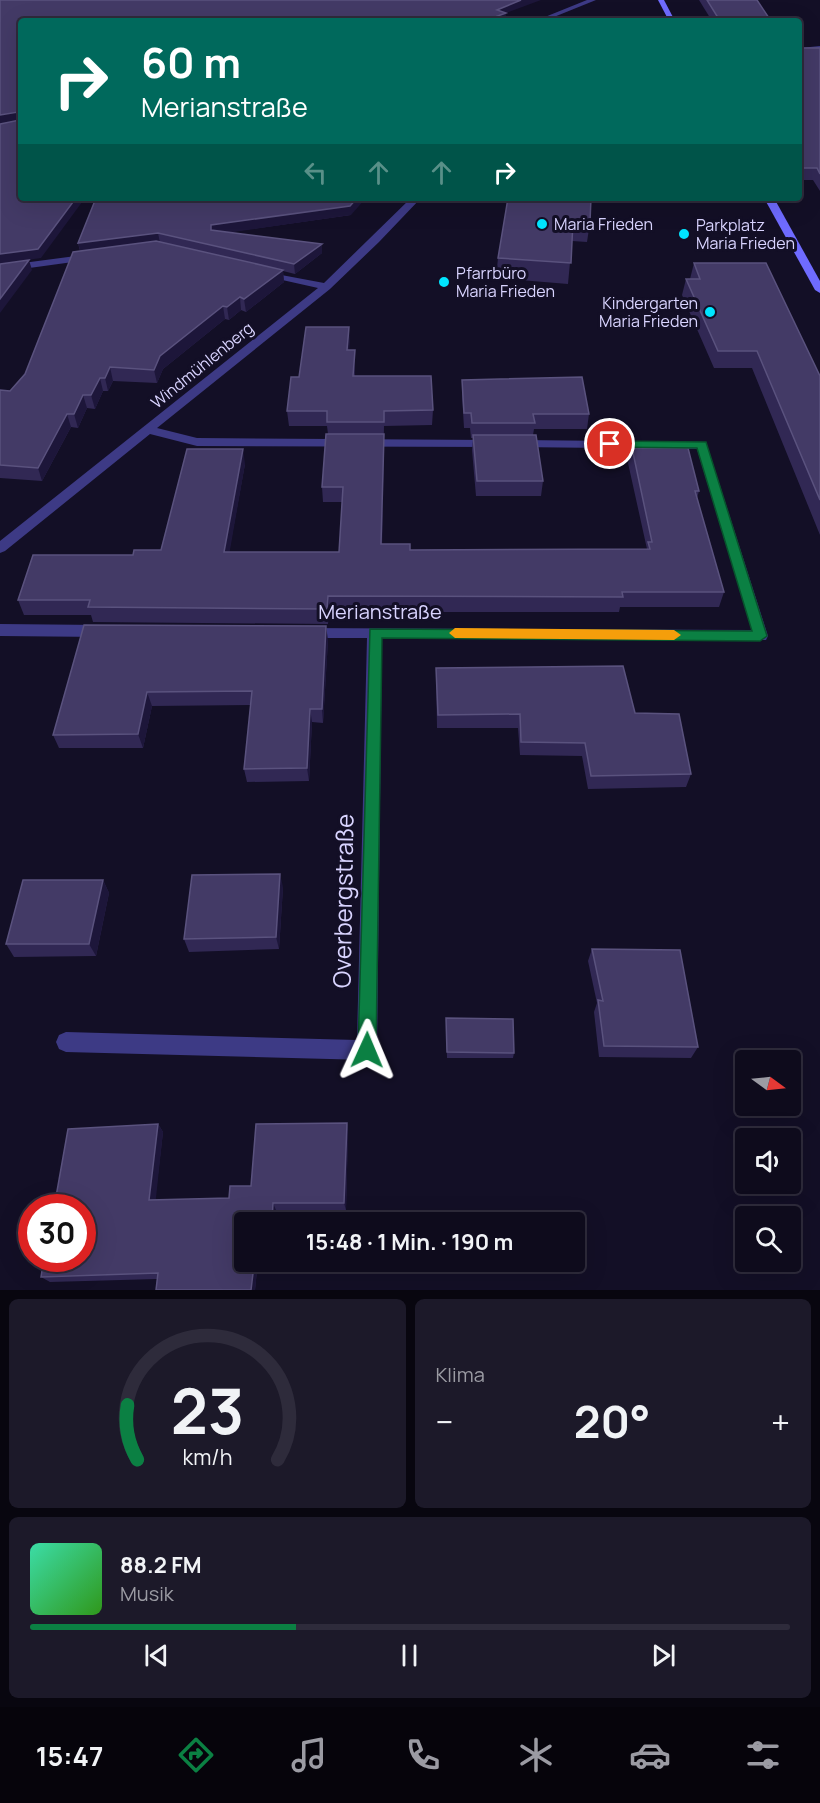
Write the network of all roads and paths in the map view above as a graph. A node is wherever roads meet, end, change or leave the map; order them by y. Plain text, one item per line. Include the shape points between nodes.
1 (593, 0) edge
2 (661, 0) edge
3 (546, 18) edge
4 (670, 18) edge
5 (820, 47) edge
6 (802, 48) edge
7 (413, 201) edge
8 (771, 201) edge
9 (102, 255) edge
10 (0, 268) edge
11 (248, 269) edge
12 (326, 287) junction
13 (820, 290) edge
14 (148, 430) junction
15 (0, 548) edge
16 (0, 630) edge
17 (117, 631) edge
18 (293, 632) edge
19 (375, 633) junction
20 (66, 1042) dead end

1 - 3 street
2 - 4 main road
5 - 6 street
7 - 12 street, Windmühlenberg
8 - 13 main road
9 - 10 street
11 - 12 street
12 - 14 street, Windmühlenberg
14 - 15 street, Windmühlenberg
14 - 19 street, Merianstraße via 197,442 702,445 760,636
16 - 17 street
18 - 19 street, Merianstraße
19 - 20 street, Overbergstraße via 367,1050

